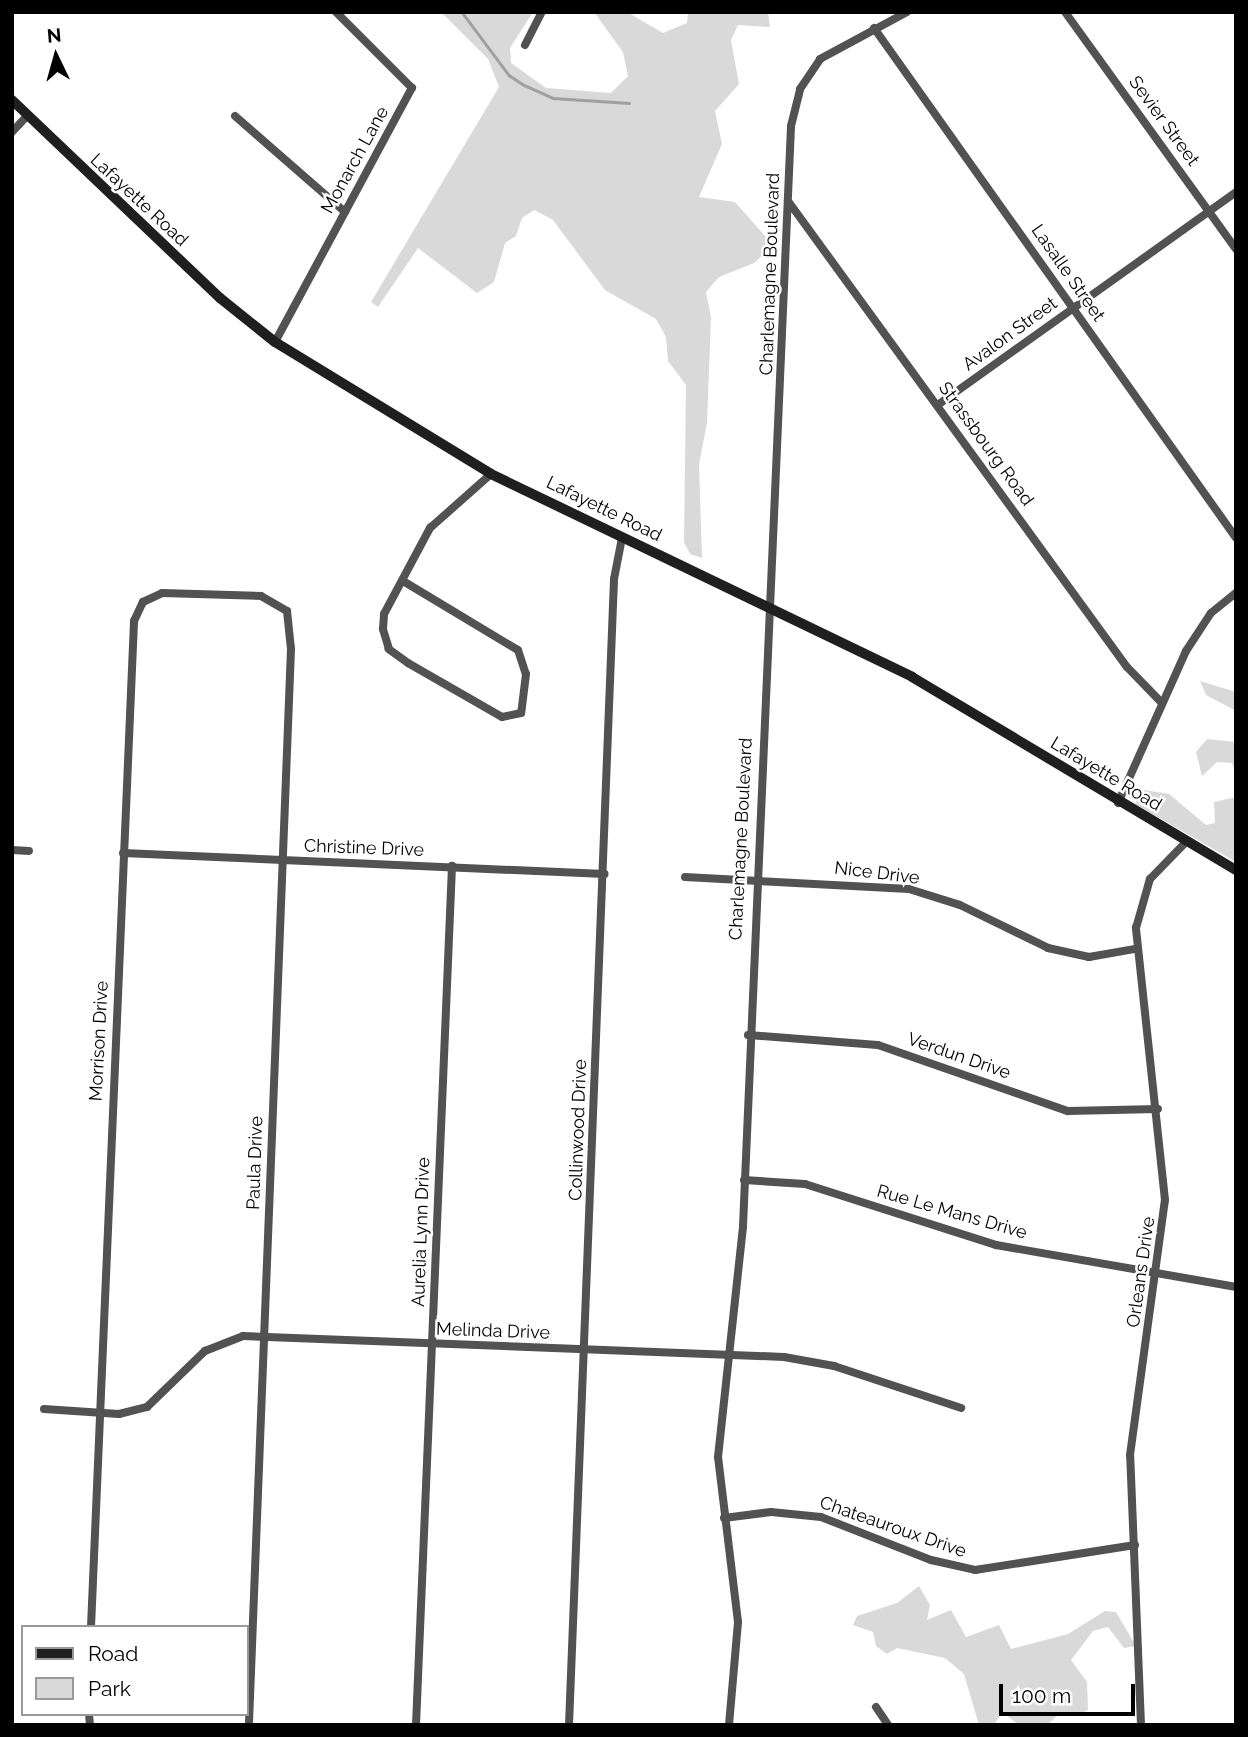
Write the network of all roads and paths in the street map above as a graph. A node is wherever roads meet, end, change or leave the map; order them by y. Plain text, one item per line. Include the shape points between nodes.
1 (336, 12) edge
2 (542, 12) edge
3 (907, 12) edge
4 (1065, 12) edge
5 (874, 28) junction
6 (525, 45) dead end
7 (12, 100) edge
8 (27, 116) junction
9 (235, 116) dead end
10 (12, 132) edge
11 (1236, 192) edge
12 (788, 201) junction
13 (1209, 211) junction
14 (345, 212) junction
15 (1236, 249) edge
16 (1074, 307) junction
17 (275, 342) junction
18 (939, 404) junction
19 (491, 474) junction
20 (622, 538) junction
21 (1236, 538) edge
22 (403, 582) junction
23 (1236, 593) edge
24 (282, 605) joint
25 (769, 606) junction
26 (1162, 703) junction
27 (1118, 803) junction
28 (1186, 842) junction
29 (12, 850) edge
30 (29, 850) dead end
31 (123, 853) junction
32 (282, 862) junction
33 (452, 866) junction
34 (1236, 870) edge
35 (605, 874) junction
36 (685, 877) dead end
37 (755, 880) junction
38 (1135, 949) junction
39 (748, 1035) junction
40 (1158, 1109) junction
41 (744, 1180) junction
42 (1157, 1276) junction
43 (1236, 1287) edge
44 (265, 1339) junction
45 (433, 1345) junction
46 (584, 1349) junction
47 (733, 1356) junction
48 (961, 1408) dead end
49 (44, 1409) dead end
50 (98, 1413) junction
51 (724, 1518) junction
52 (1135, 1545) junction
53 (91, 1625) edge
54 (876, 1707) dead end
55 (249, 1725) edge
56 (416, 1725) edge
57 (569, 1725) edge
58 (729, 1725) edge
59 (888, 1725) edge
60 (1141, 1725) edge

1 - 14 street, Monarch Lane via 412,88
2 - 6 street
3 - 5 street, Charlemagne Boulevard
4 - 13 street, Sevier Street
5 - 12 street, Charlemagne Boulevard via 831,50 804,79 791,126
5 - 16 street, Lasalle Street
7 - 8 main road, Lafayette Road
8 - 10 street
8 - 17 main road, Lafayette Road via 210,290
9 - 14 street
11 - 13 street, Avalon Street
12 - 18 street, Strassbourg Road
12 - 25 street, Charlemagne Boulevard
13 - 15 street, Sevier Street
13 - 16 street, Avalon Street
14 - 17 street, Monarch Lane
16 - 18 street, Avalon Street
16 - 21 street, Lasalle Street
17 - 19 main road, Lafayette Road
18 - 26 street, Strassbourg Road via 1126,667
19 - 20 main road, Lafayette Road
19 - 22 street via 440,515
20 - 25 main road, Lafayette Road
20 - 35 street, Collinwood Drive via 614,579
22 - 22 street via 384,614 389,649 502,717 521,713 526,674 518,650
23 - 26 street via 1211,613
24 - 31 street, Morrison Drive via 261,596 174,592 143,602 129,657
24 - 32 street, Paula Drive via 291,649
25 - 27 main road, Lafayette Road via 912,677
25 - 37 street, Charlemagne Boulevard
26 - 27 street
27 - 28 main road, Lafayette Road
28 - 34 main road, Lafayette Road
28 - 38 street, Orleans Drive via 1150,879 1140,905
29 - 30 street
31 - 32 street, Christine Drive
31 - 50 street, Morrison Drive
32 - 33 street, Christine Drive
32 - 44 street, Paula Drive
33 - 35 street, Christine Drive
33 - 45 street, Aurelia Lynn Drive
35 - 46 street, Collinwood Drive
36 - 37 street, Nice Drive
37 - 38 street, Nice Drive via 909,889 1063,952 1103,957
37 - 39 street, Charlemagne Boulevard
38 - 40 street, Orleans Drive
39 - 40 street, Verdun Drive via 878,1045 1068,1111
39 - 41 street, Charlemagne Boulevard
40 - 42 street, Orleans Drive via 1166,1200
41 - 42 street, Rue Le Mans Drive via 804,1184 996,1245
41 - 47 street, Charlemagne Boulevard
42 - 43 street, Rue Le Mans Drive
42 - 52 street, Orleans Drive via 1131,1449
44 - 45 street, Melinda Drive
44 - 50 street, Melinda Drive via 223,1340 147,1407
44 - 55 street, Paula Drive
45 - 46 street, Melinda Drive
45 - 56 street, Aurelia Lynn Drive
46 - 47 street, Melinda Drive
46 - 57 street, Collinwood Drive
47 - 48 street, Melinda Drive via 834,1366
47 - 51 street, Charlemagne Boulevard via 718,1457
49 - 50 street, Melinda Drive
50 - 53 street, Morrison Drive
51 - 52 street, Chateauroux Drive via 771,1512 821,1517 931,1560 975,1570
51 - 58 street, Charlemagne Boulevard via 738,1622
52 - 60 street, Orleans Drive
54 - 59 street

